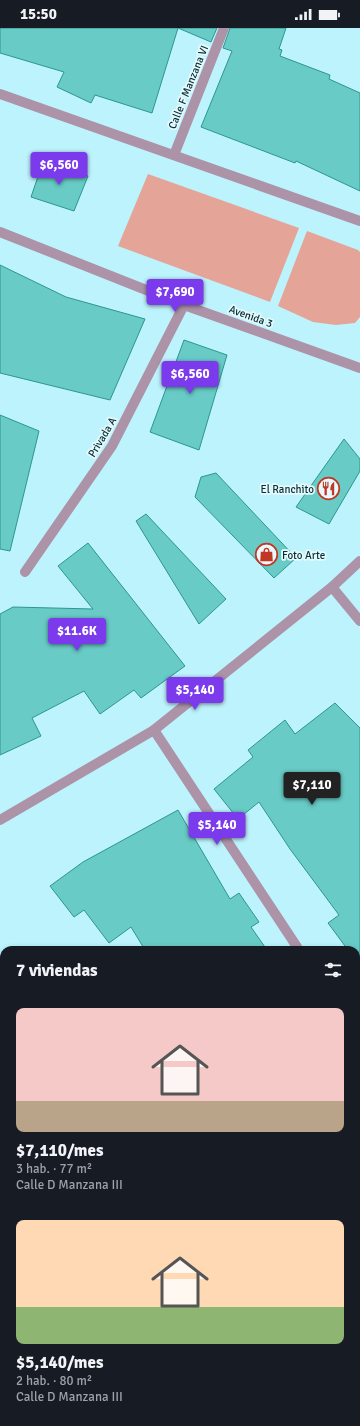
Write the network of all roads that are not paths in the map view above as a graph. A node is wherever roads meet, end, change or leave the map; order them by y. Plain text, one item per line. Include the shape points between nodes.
1 (224, 28) edge
2 (0, 94) edge
3 (174, 155) junction
4 (360, 221) edge
5 (0, 232) edge
6 (184, 305) junction
7 (360, 368) edge
8 (360, 561) edge
9 (25, 572) dead end
10 (332, 587) junction
11 (360, 621) edge
12 (154, 730) junction
13 (0, 820) edge
14 (296, 946) edge

1 - 3 street, Calle F Manzana VI
2 - 3 street
3 - 4 street
5 - 6 street, Avenida 3
6 - 7 street, Avenida 3
6 - 9 street, Privada A via 112,446
8 - 10 street
10 - 11 street
10 - 12 street
12 - 13 street
12 - 14 street

